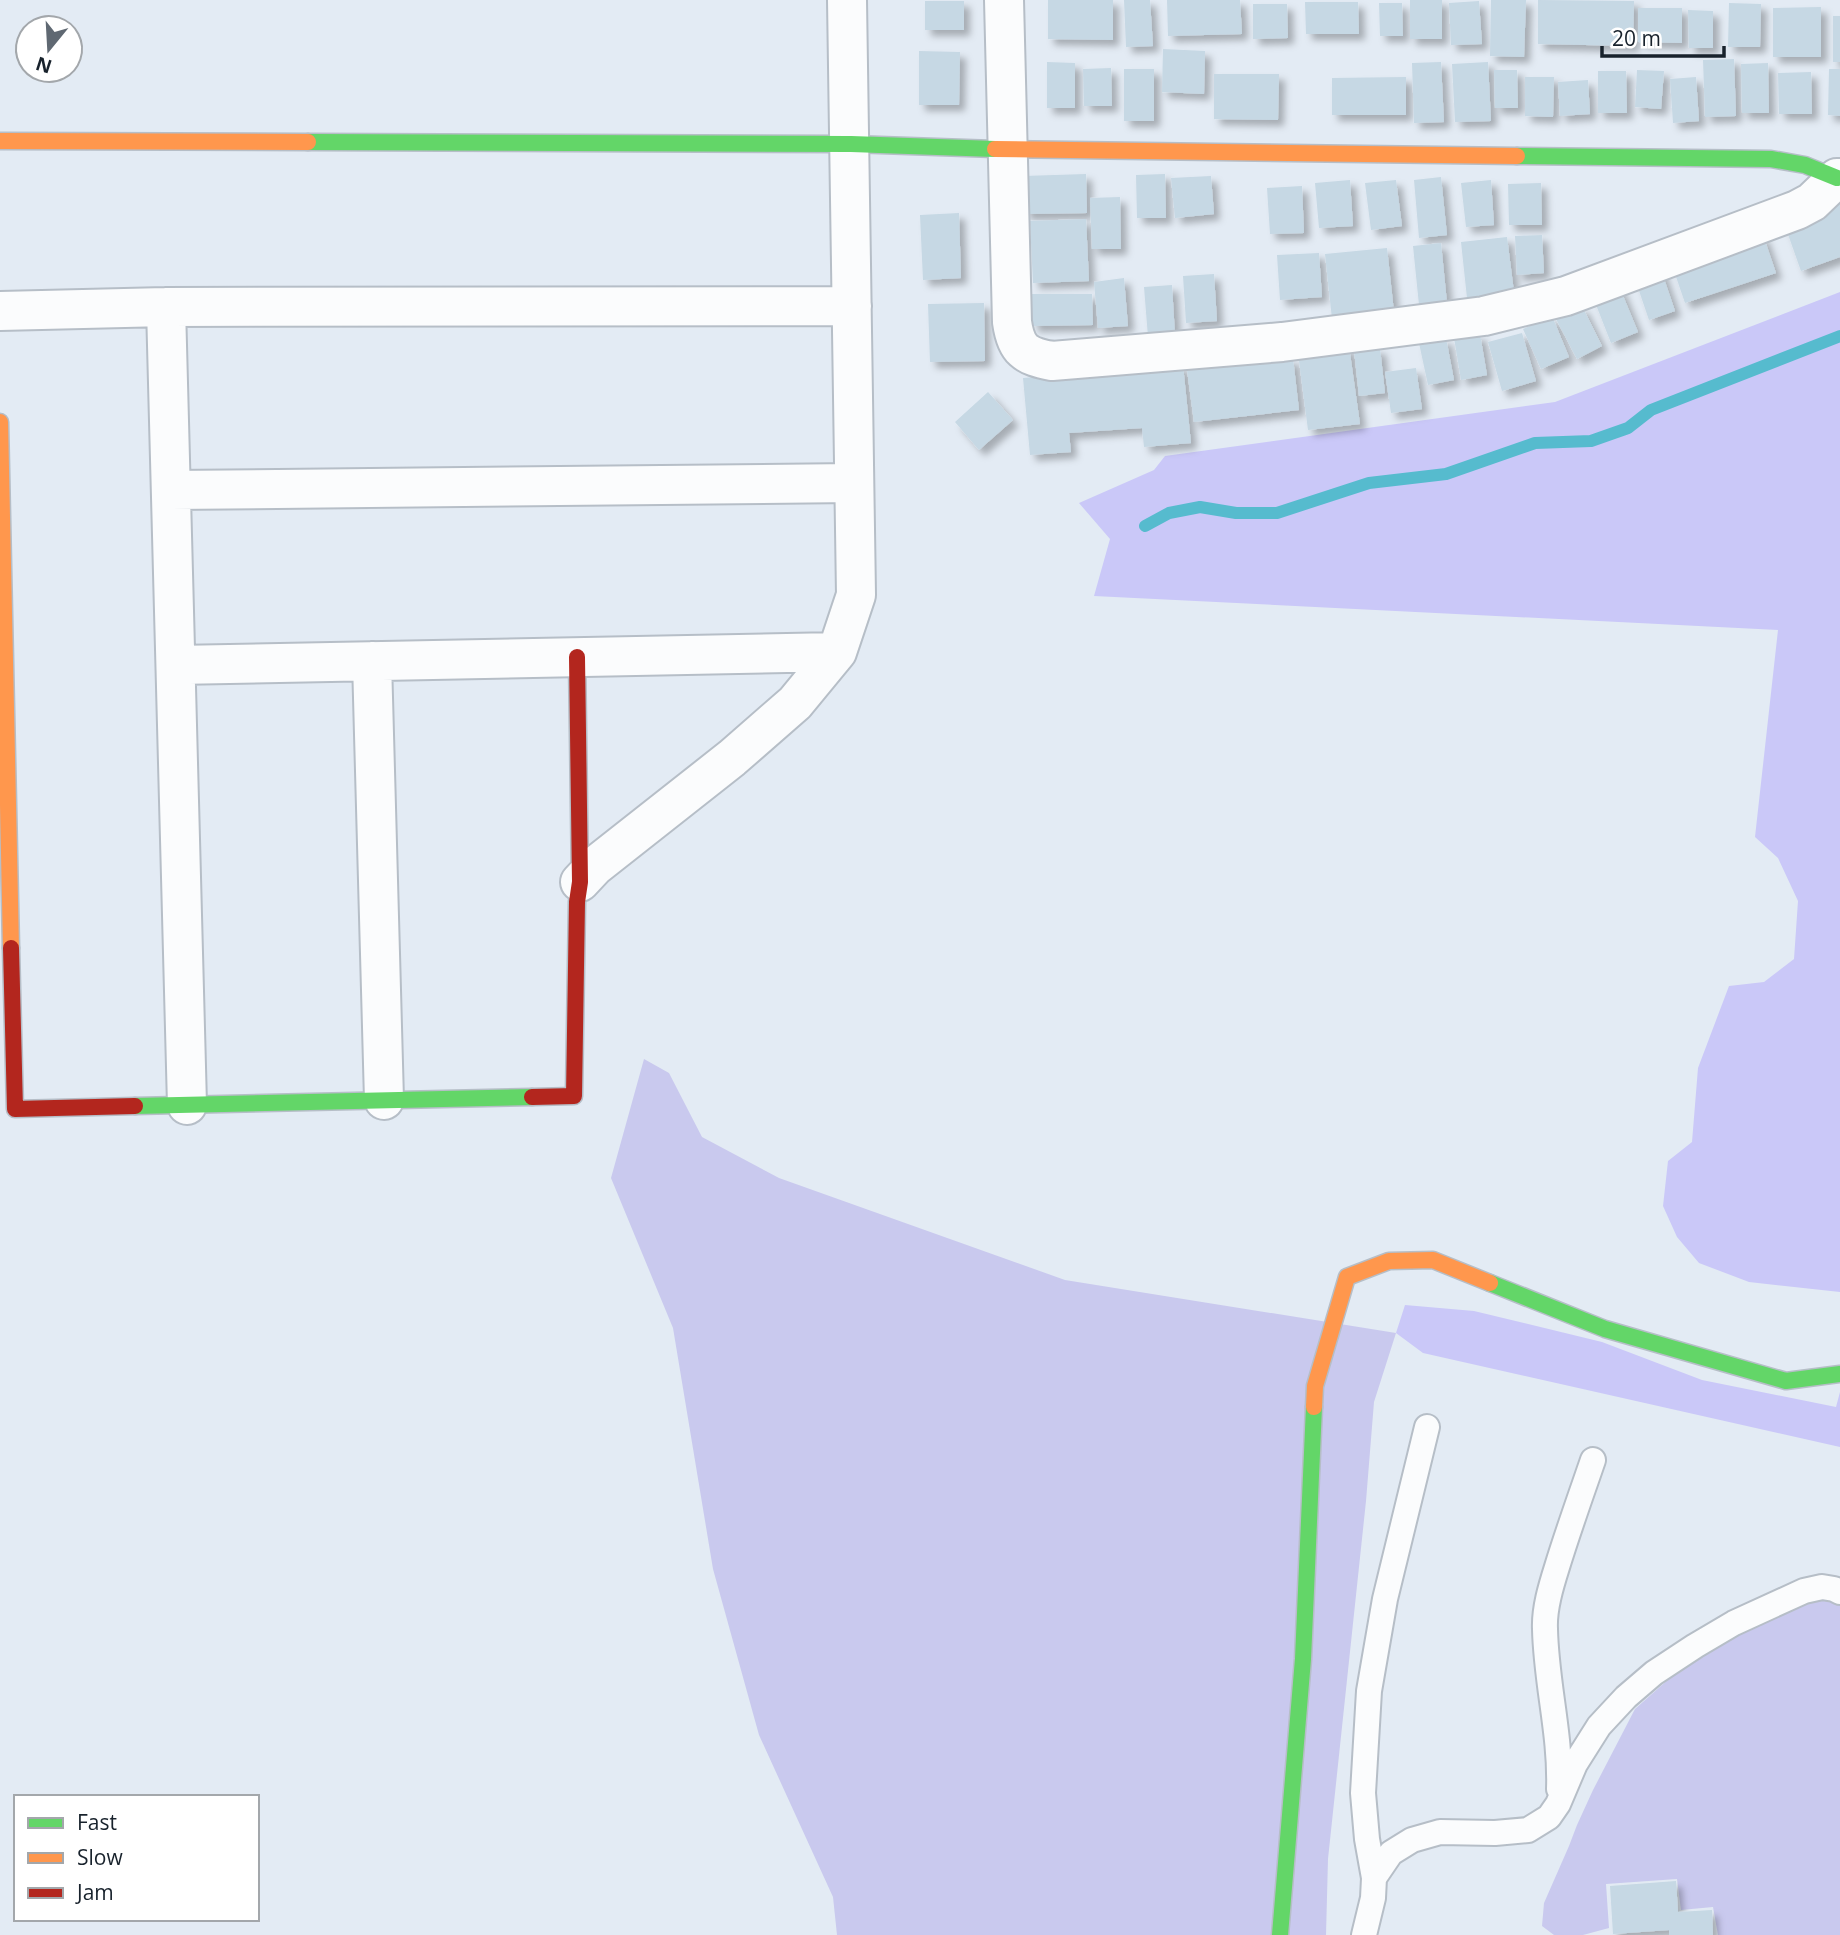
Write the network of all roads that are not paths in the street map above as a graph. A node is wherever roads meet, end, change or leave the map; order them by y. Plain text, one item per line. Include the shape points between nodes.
1 (848, 0) edge
2 (1004, 0) edge
3 (0, 141) edge
4 (850, 144) junction
5 (1008, 149) junction
6 (1838, 178) edge
7 (852, 306) junction
8 (166, 307) junction
9 (0, 311) edge
10 (0, 422) edge
11 (855, 483) junction
12 (171, 490) junction
13 (837, 652) junction
14 (577, 657) junction
15 (372, 661) junction
16 (177, 665) junction
17 (3, 671) edge
18 (580, 882) junction
19 (384, 1100) junction
20 (187, 1105) junction
21 (1840, 1374) edge
22 (1427, 1427) dead end
23 (1593, 1460) dead end
24 (1840, 1592) edge
25 (1558, 1804) junction
26 (1374, 1878) junction
27 (1280, 1935) edge
28 (1364, 1935) edge

1 - 4 street
2 - 5 street
3 - 4 street
4 - 5 street
4 - 7 street
5 - 6 street via 1771,159 1807,165
5 - 6 street via 1014,338 1028,354 1052,361 1282,342 1485,316 1566,296 1789,213 1812,202
7 - 8 street
7 - 11 street
8 - 9 street
8 - 12 street
10 - 17 street
11 - 12 street
11 - 13 street via 856,595
12 - 16 street
13 - 14 street
13 - 18 street via 795,703
14 - 15 street
14 - 18 street
15 - 16 street
15 - 19 street
16 - 20 street
17 - 20 street via 15,1110
18 - 19 street via 574,1096
19 - 20 street
21 - 27 street via 1786,1381 1605,1329 1433,1260 1389,1261 1347,1277 1315,1386 1303,1659
22 - 26 lane via 1385,1599 1369,1691 1363,1793
23 - 25 lane via 1550,1589 1545,1627 1560,1765
24 - 25 lane via 1822,1587 1804,1591 1734,1623 1654,1673 1599,1726 1575,1764
25 - 26 lane via 1549,1817 1528,1830 1440,1832 1412,1840 1391,1853
26 - 28 lane

